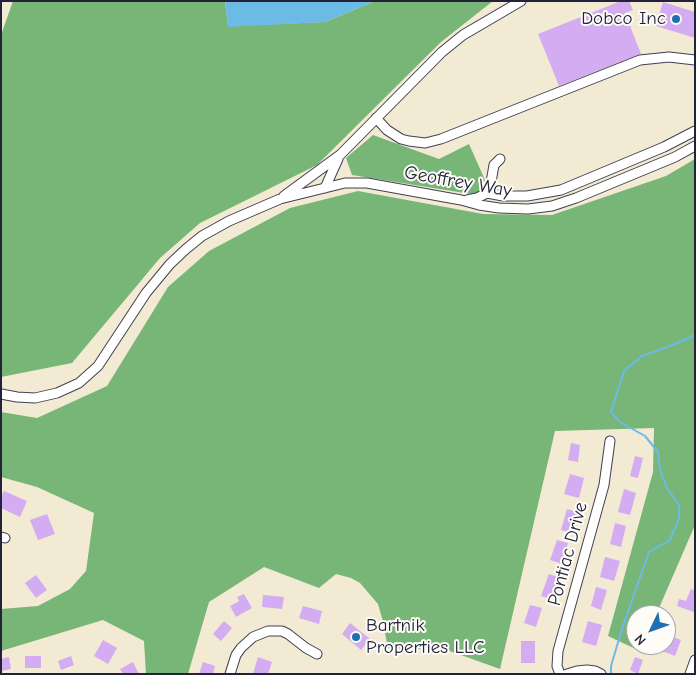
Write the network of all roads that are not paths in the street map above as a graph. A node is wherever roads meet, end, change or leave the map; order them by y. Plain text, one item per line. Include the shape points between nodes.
1 (521, 1) edge
2 (695, 60) edge
3 (376, 118) junction
4 (695, 130) edge
5 (695, 146) edge
6 (340, 155) junction
7 (500, 159) dead end
8 (324, 188) junction
9 (488, 193) junction
10 (280, 199) junction
11 (461, 200) junction
12 (1, 394) edge
13 (610, 441) dead end
14 (317, 654) dead end
15 (695, 660) edge
16 (230, 674) edge
17 (560, 674) edge
18 (567, 674) edge
19 (600, 674) edge
20 (690, 674) edge

1 - 3 street, Geoffrey Way via 442,52
2 - 3 street via 669,57 640,60 441,139 425,142 401,139
3 - 6 street, Geoffrey Way
4 - 9 street via 664,147 561,190 527,196
5 - 11 street, Geoffrey Way via 552,206 499,208
6 - 8 street, Geoffrey Way
6 - 10 street, Geoffrey Way
7 - 9 street via 494,165
8 - 10 street, Geoffrey Way
8 - 11 street, Geoffrey Way via 345,183 367,183
9 - 11 street
10 - 12 street, Geoffrey Way via 229,221 186,249 146,293 98,366 79,383 35,398
13 - 17 street, Pontiac Drive via 604,485 558,651
14 - 16 street via 282,631 268,631 253,637 241,648
15 - 20 street
18 - 19 street via 587,670

